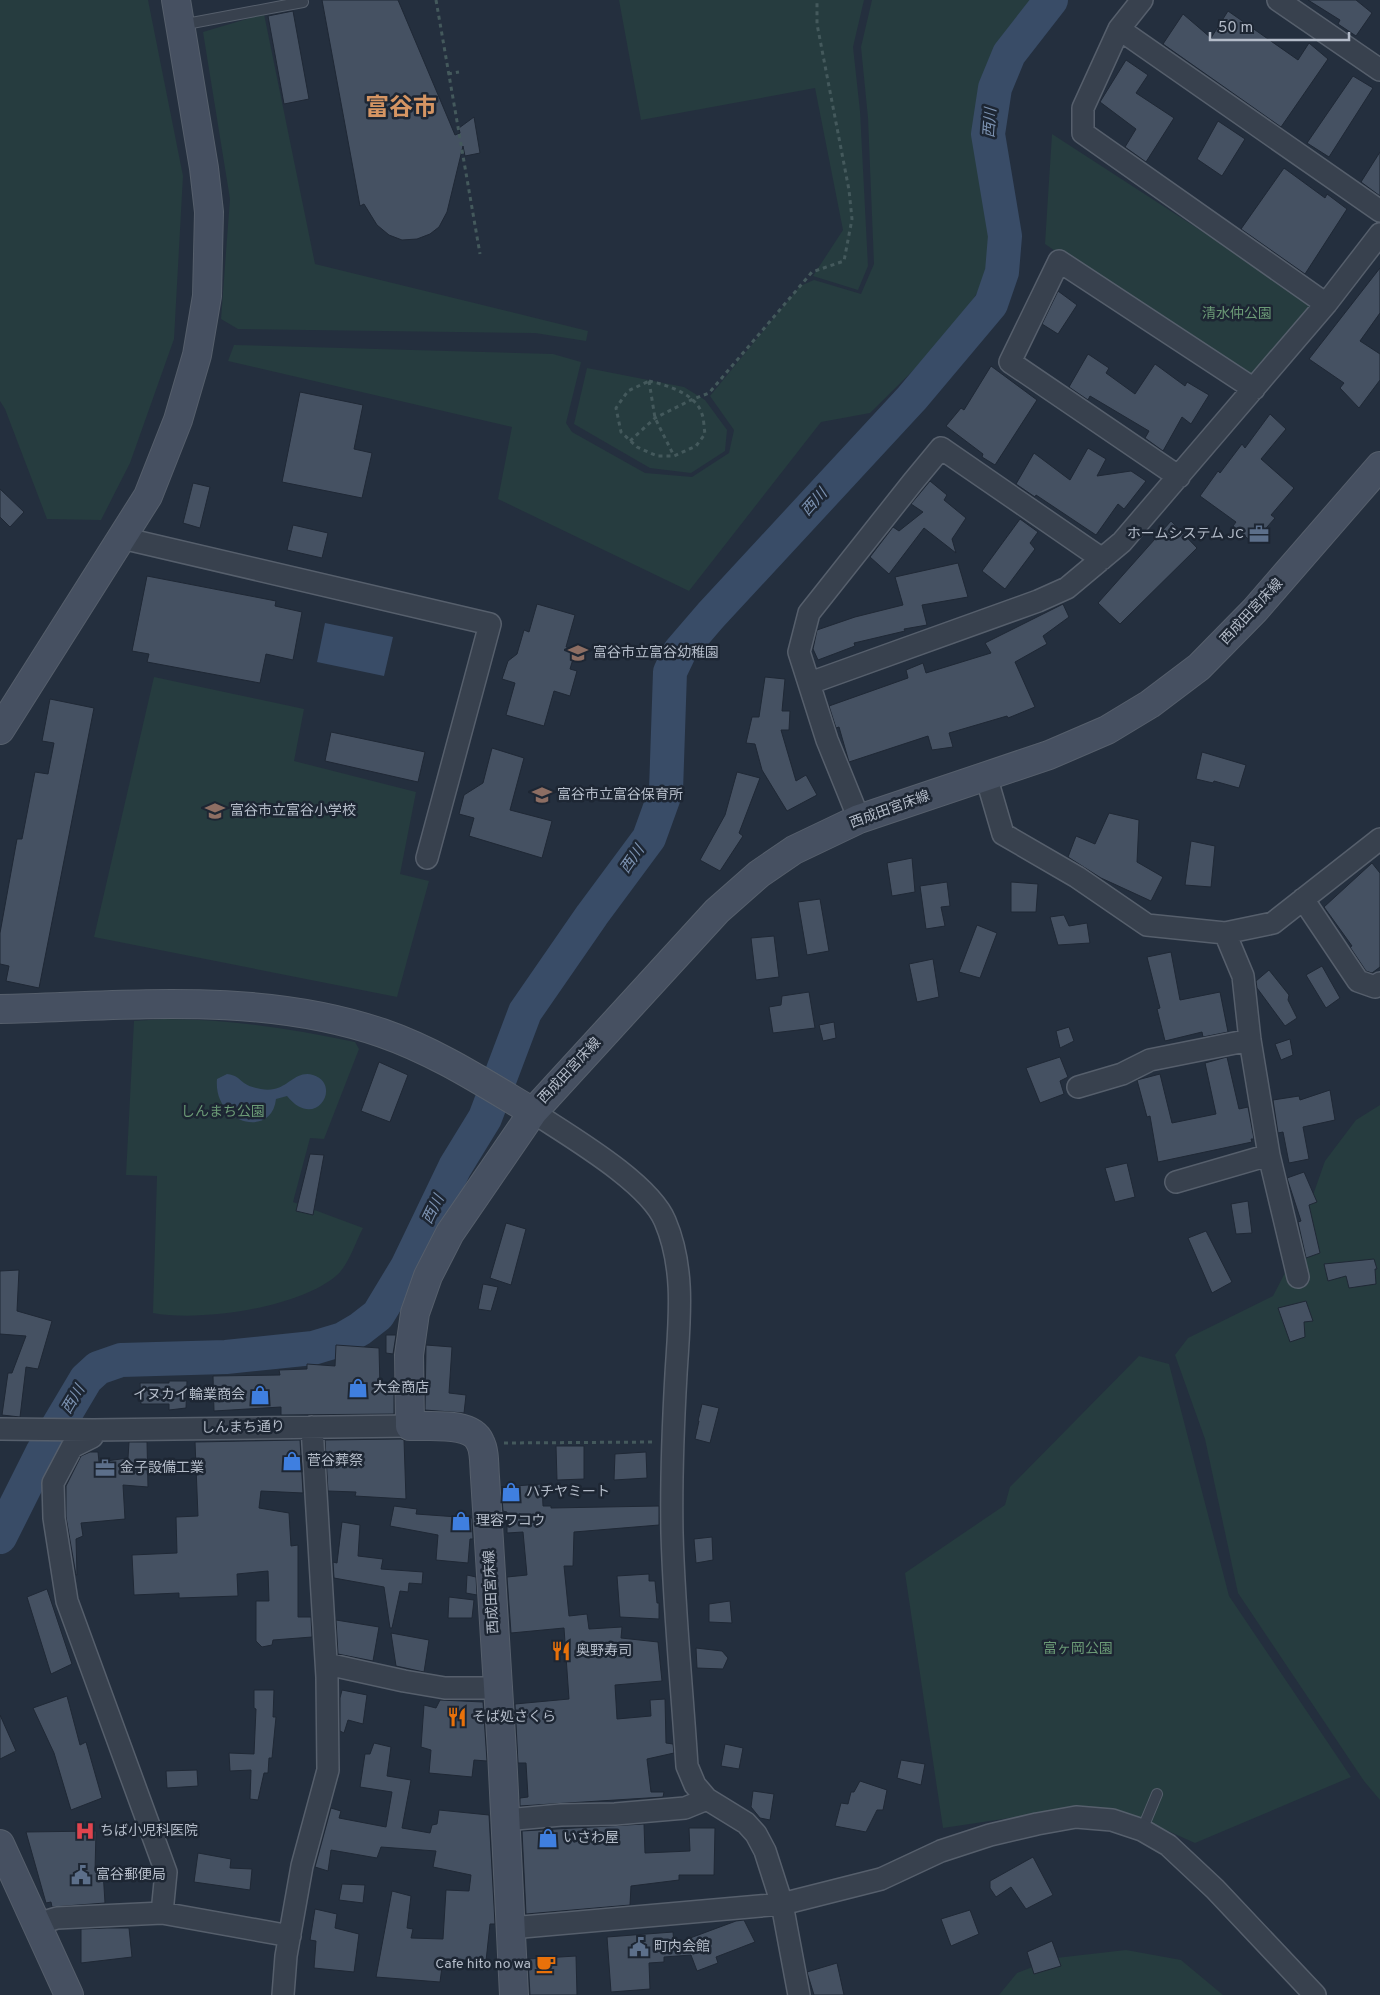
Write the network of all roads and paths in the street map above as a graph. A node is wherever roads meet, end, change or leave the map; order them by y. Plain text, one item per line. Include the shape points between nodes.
1 (436, 0) edge
2 (817, 0) edge
3 (1142, 0) edge
4 (1278, 0) edge
5 (303, 2) dead end
6 (178, 13) edge
7 (1119, 29) junction
8 (1380, 70) edge
9 (459, 72) dead end
10 (448, 74) junction
11 (1380, 211) edge
12 (1380, 234) edge
13 (480, 254) dead end
14 (1326, 304) junction
15 (649, 381) junction
16 (1254, 389) junction
17 (691, 400) junction
18 (655, 418) junction
19 (630, 441) junction
20 (674, 456) junction
21 (1380, 466) edge
22 (1179, 477) junction
23 (122, 538) junction
24 (1102, 559) junction
25 (810, 683) junction
26 (0, 730) edge
27 (986, 776) junction
28 (858, 819) junction
29 (1380, 838) edge
30 (427, 858) dead end
31 (1303, 900) junction
32 (1225, 933) junction
33 (1380, 983) edge
34 (0, 1009) edge
35 (1250, 1040) junction
36 (1078, 1087) dead end
37 (524, 1106) junction
38 (1269, 1154) junction
39 (1176, 1182) dead end
40 (1298, 1277) dead end
41 (410, 1426) junction
42 (312, 1427) junction
43 (0, 1429) edge
44 (85, 1429) junction
45 (673, 1442) junction
46 (481, 1443) junction
47 (327, 1664) junction
48 (498, 1688) junction
49 (1158, 1794) dead end
50 (708, 1799) junction
51 (505, 1820) junction
52 (1142, 1830) junction
53 (0, 1844) edge
54 (782, 1904) junction
55 (162, 1913) junction
56 (37, 1924) junction
57 (510, 1928) junction
58 (290, 1936) junction
59 (69, 1995) edge
60 (284, 1995) edge
61 (514, 1995) edge
62 (799, 1995) edge
63 (1315, 1995) edge

1 - 10 path
2 - 17 path via 817,24 852,219 844,261 812,272 709,393
3 - 7 street
4 - 8 street
5 - 6 lane
6 - 23 main road via 209,212 207,296 197,355 178,420 148,496
7 - 11 street
7 - 14 street via 1083,108 1083,133
9 - 10 path
10 - 13 path
12 - 14 street
14 - 16 street
15 - 17 path via 675,388
15 - 18 path
15 - 19 path via 628,391 616,408 621,432
16 - 22 street
16 - 22 street via 1059,262 1010,362
17 - 18 path
17 - 20 path via 701,412 705,434 696,446
18 - 19 path
18 - 20 path
19 - 20 path via 656,456
21 - 27 main road, 西成田宮床線 via 1255,610 1199,667 1150,704 1106,730 1049,755
22 - 24 street via 1122,542
23 - 26 main road
23 - 30 street via 490,624
24 - 25 street via 1067,588 1038,601
24 - 25 street via 941,448 809,613 799,652
25 - 28 street via 827,740
27 - 28 main road, 西成田宮床線
27 - 32 street via 1003,834 1077,877 1148,925
28 - 37 main road, 西成田宮床線 via 794,850 759,874 717,911
29 - 31 street
31 - 32 street via 1274,923
31 - 33 street via 1358,981 1375,987
32 - 35 street via 1243,976
34 - 37 main road via 208,1004 278,1010 341,1021 430,1052
35 - 36 street via 1150,1060 1122,1074
35 - 38 street
37 - 41 main road, 西成田宮床線 via 428,1276 415,1313 410,1356
37 - 45 street via 617,1169 647,1194 665,1220 676,1258 681,1294
38 - 39 street
38 - 40 street
41 - 42 street, しんまち通り
41 - 46 main road via 463,1427 475,1433
42 - 44 street, しんまち通り
42 - 47 street
43 - 44 street, しんまち通り
44 - 55 street via 92,1437 72,1447 53,1483 54,1518 67,1601 166,1872
45 - 46 path
45 - 50 street via 672,1532 687,1766 694,1784
46 - 48 main road, 西成田宮床線
47 - 48 street via 446,1688
47 - 58 street via 328,1770 302,1866
48 - 51 main road, 西成田宮床線
49 - 52 lane
50 - 51 street via 685,1808
50 - 54 street via 746,1823 756,1834 765,1851
51 - 57 main road, 西成田宮床線
52 - 54 street via 1112,1820 1076,1817 1037,1824 941,1851 881,1879
52 - 63 street via 1168,1845
53 - 56 main road
54 - 57 street
54 - 62 street
55 - 56 street via 57,1918
55 - 58 street
56 - 59 main road
57 - 61 main road, 西成田宮床線
58 - 60 street

